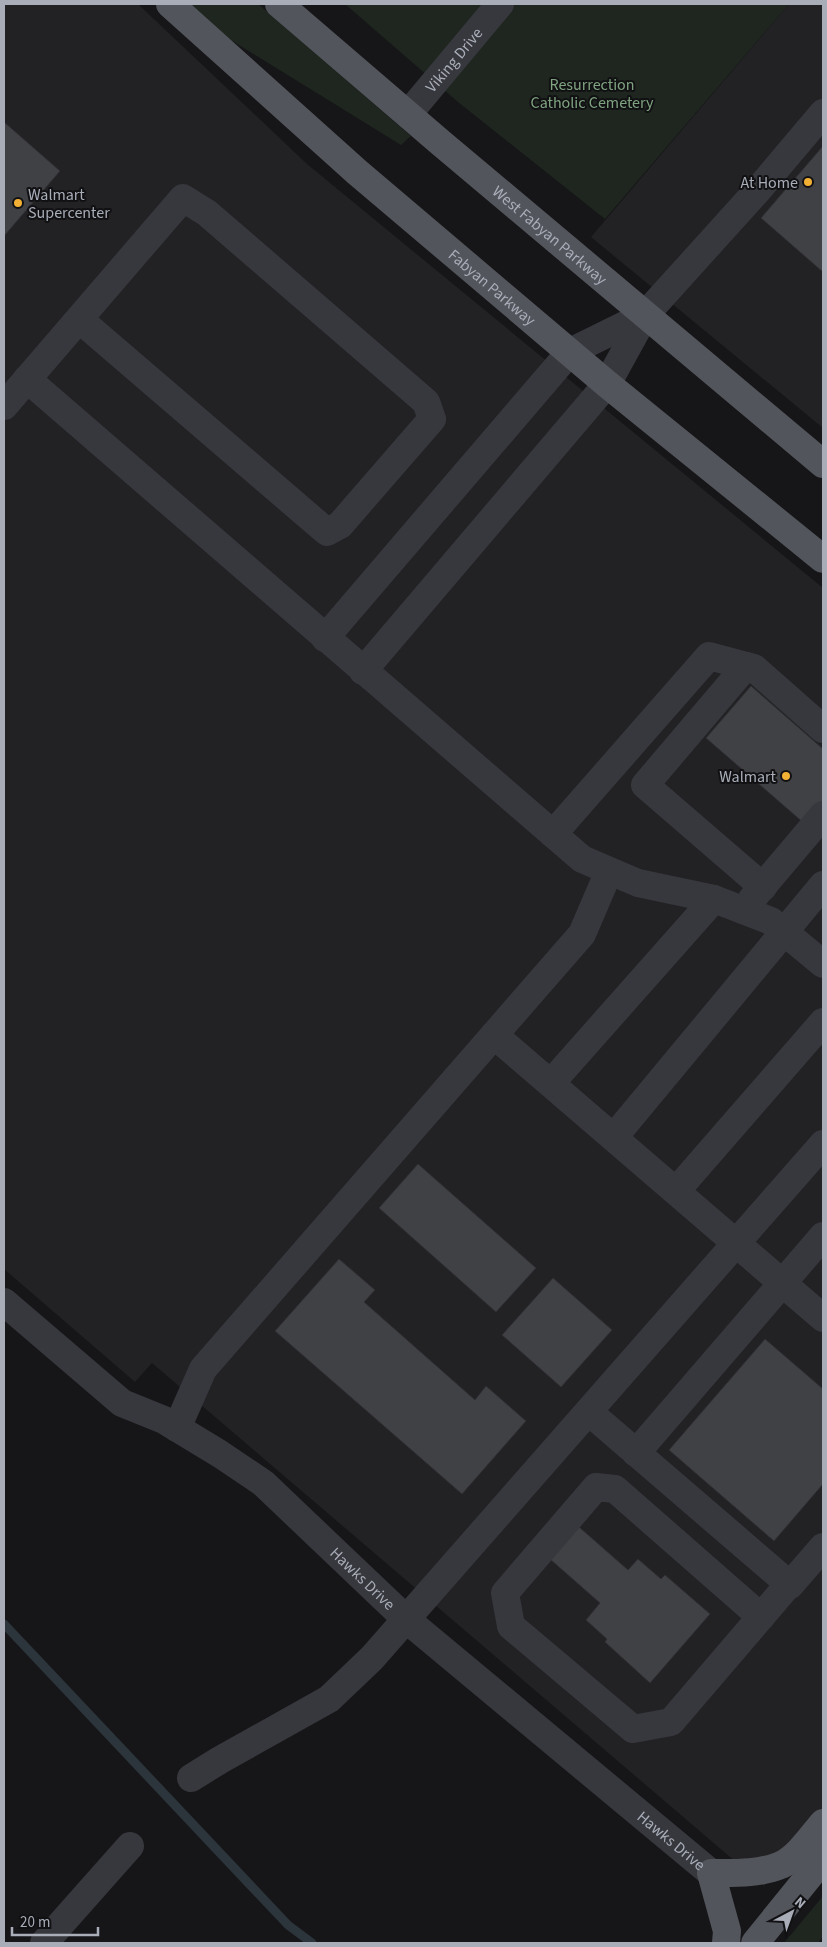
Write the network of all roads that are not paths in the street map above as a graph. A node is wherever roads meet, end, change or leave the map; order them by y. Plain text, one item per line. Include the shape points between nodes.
1 (170, 4) edge
2 (280, 4) edge
3 (500, 4) edge
4 (823, 113) edge
5 (408, 114) junction
6 (645, 315) junction
7 (79, 319) junction
8 (570, 352) junction
9 (27, 379) junction
10 (607, 384) junction
11 (4, 406) edge
12 (823, 464) edge
13 (823, 559) edge
14 (325, 638) junction
15 (746, 666) junction
16 (363, 671) junction
17 (823, 729) edge
18 (823, 815) edge
19 (553, 834) junction
20 (609, 870) junction
21 (762, 887) junction
22 (821, 894) edge
23 (714, 899) junction
24 (742, 910) junction
25 (784, 932) junction
26 (823, 964) edge
27 (823, 1022) edge
28 (494, 1035) junction
29 (551, 1083) junction
30 (614, 1137) junction
31 (823, 1144) edge
32 (676, 1191) junction
33 (823, 1236) edge
34 (737, 1243) junction
35 (783, 1283) junction
36 (4, 1302) edge
37 (823, 1318) edge
38 (589, 1412) junction
39 (178, 1428) junction
40 (636, 1453) junction
41 (823, 1547) edge
42 (789, 1584) junction
43 (761, 1617) junction
44 (407, 1620) junction
45 (191, 1778) dead end
46 (823, 1823) edge
47 (130, 1846) dead end
48 (823, 1859) edge
49 (711, 1873) junction
50 (44, 1943) edge
51 (726, 1943) edge
52 (755, 1943) edge

1 - 8 main road, Fabyan Parkway via 357,172
2 - 5 main road, West Fabyan Parkway
3 - 5 street, Viking Drive
4 - 6 street
5 - 6 main road, West Fabyan Parkway
6 - 8 street
6 - 10 street
6 - 12 main road, West Fabyan Parkway
7 - 7 street via 327,532 340,525 432,419 426,402 207,213 183,198
7 - 9 street
8 - 10 main road, Fabyan Parkway
8 - 14 street
9 - 11 street
9 - 14 street
10 - 13 main road, Fabyan Parkway
10 - 16 street
14 - 16 street
15 - 17 street via 754,668
15 - 19 street via 710,656
15 - 21 street via 645,785
16 - 19 street
18 - 21 street
19 - 20 street via 582,859
20 - 23 street via 638,883
20 - 28 street via 582,934
21 - 24 street
22 - 25 street
23 - 24 street
23 - 29 street
24 - 25 street via 771,921
25 - 26 street
25 - 30 street
27 - 32 street
28 - 29 street
28 - 39 street via 203,1369
29 - 30 street
30 - 32 street
31 - 34 street
32 - 34 street
33 - 35 street
34 - 35 street
34 - 38 street
35 - 37 street
35 - 40 street
36 - 39 street, Hawks Drive via 122,1403
38 - 40 street
38 - 44 street
39 - 44 street, Hawks Drive via 263,1483
40 - 42 street
41 - 42 street
42 - 43 street
43 - 43 street via 671,1722 633,1729 511,1626 505,1593 596,1487 615,1489
44 - 45 street via 329,1699
44 - 49 street, Hawks Drive
46 - 49 main road via 783,1864 765,1870
47 - 50 street
48 - 52 main road
49 - 51 main road via 727,1931

